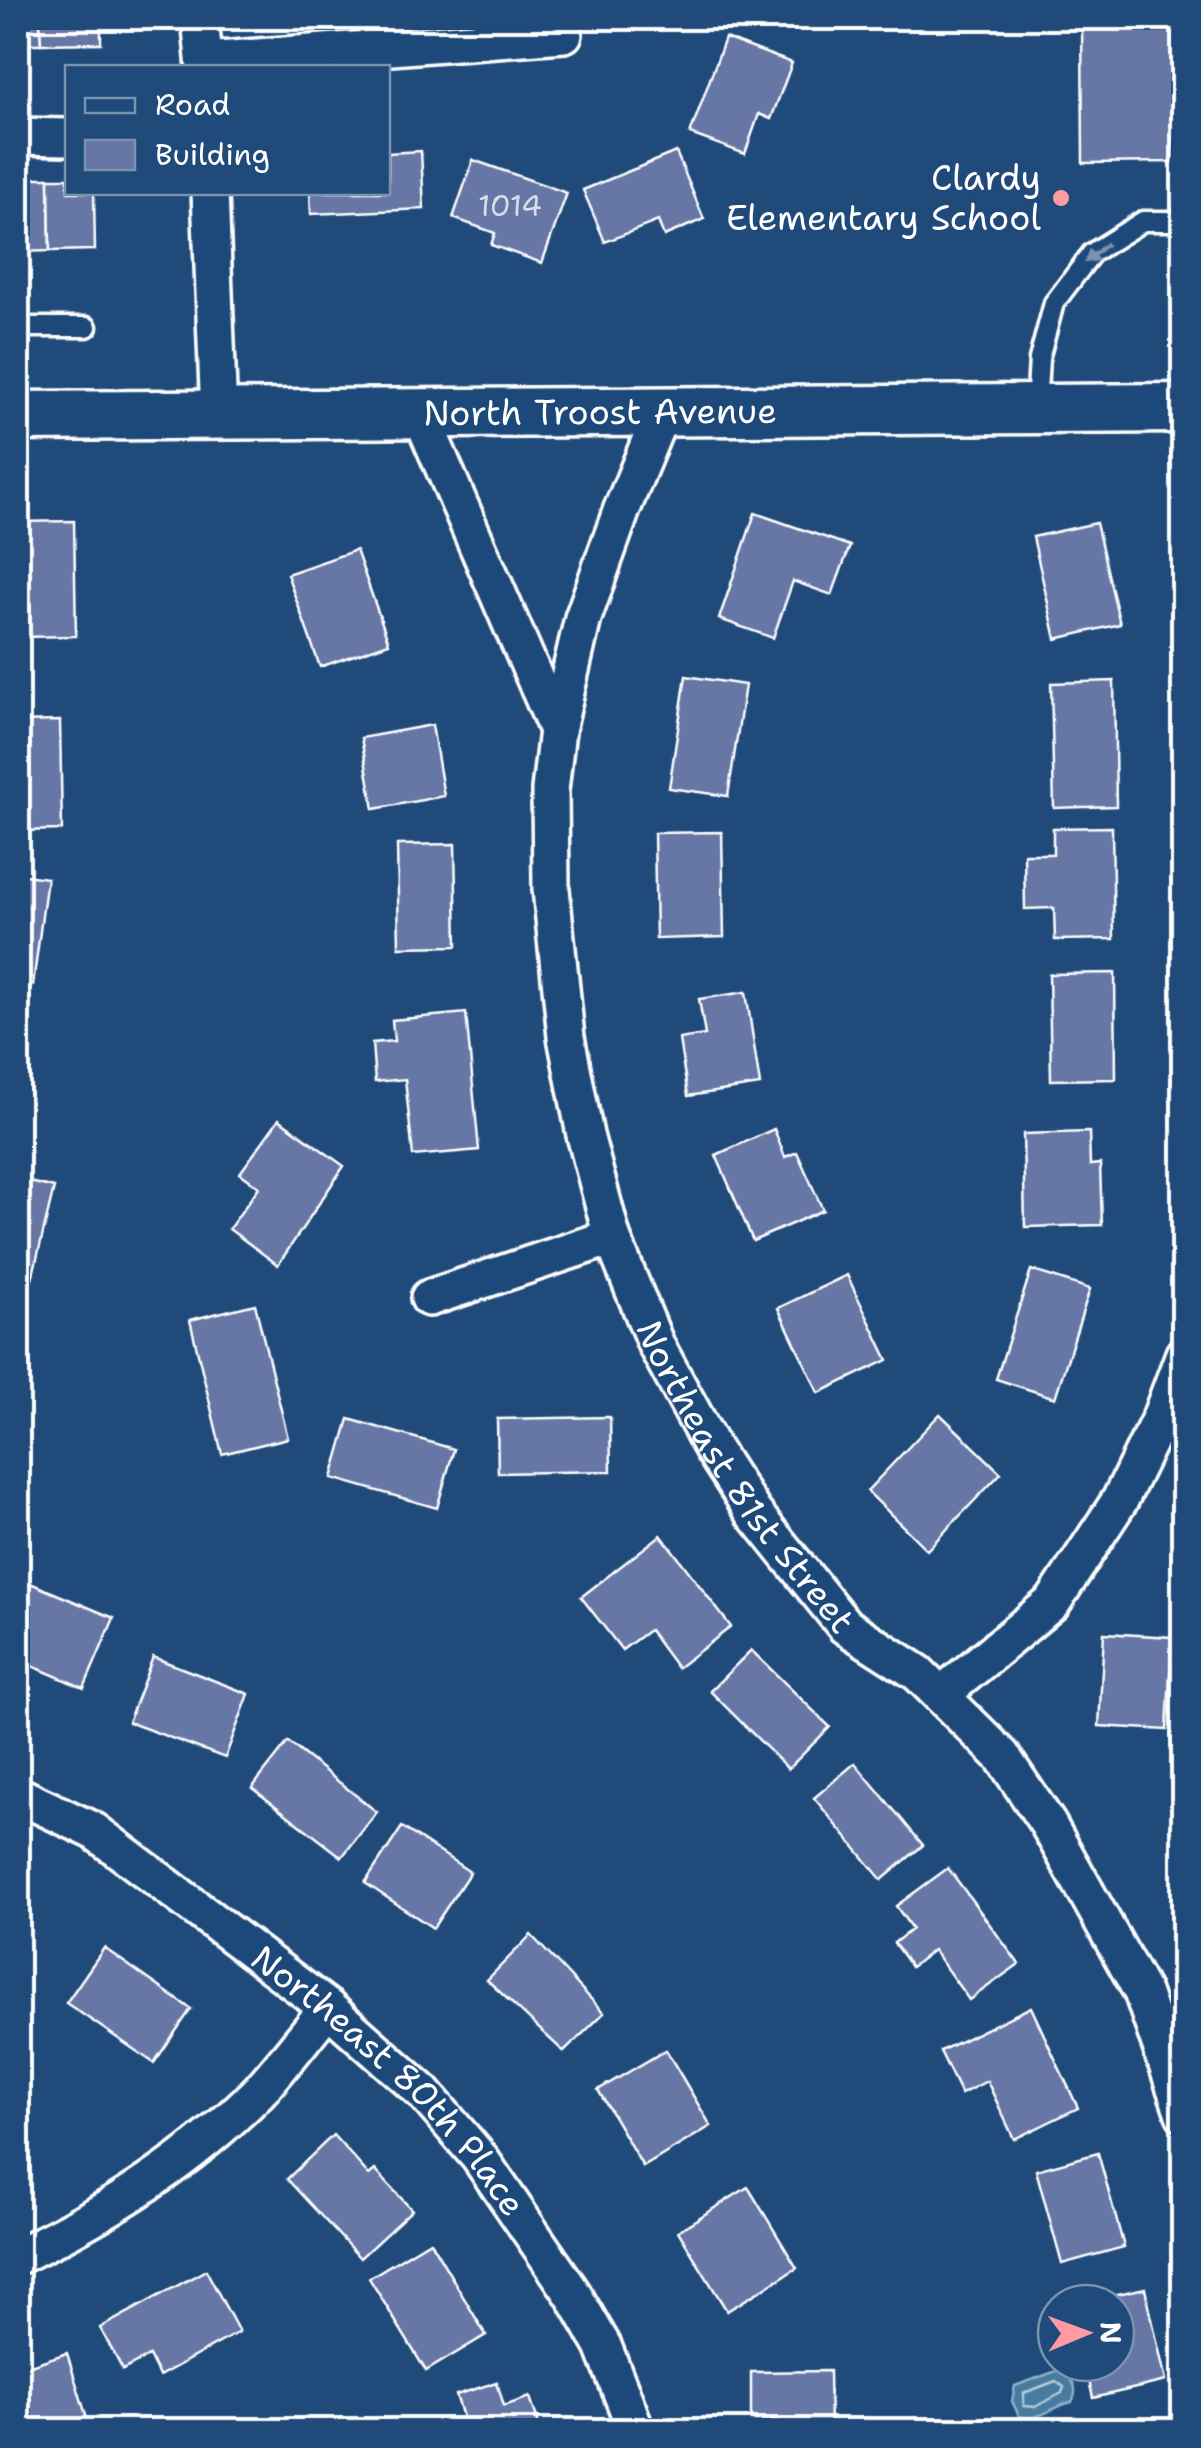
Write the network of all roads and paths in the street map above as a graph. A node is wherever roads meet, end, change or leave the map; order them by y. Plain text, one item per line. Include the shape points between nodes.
1 (200, 18) edge
2 (564, 34) dead end
3 (205, 64) edge
4 (18, 136) edge
5 (65, 136) edge
6 (210, 195) edge
7 (1184, 221) edge
8 (18, 327) edge
9 (87, 327) dead end
10 (1184, 408) edge
11 (1036, 409) junction
12 (420, 412) junction
13 (662, 412) junction
14 (18, 416) edge
15 (219, 416) junction
16 (557, 730) junction
17 (612, 1236) junction
18 (429, 1298) dead end
19 (1184, 1354) edge
20 (941, 1695) junction
21 (18, 1796) edge
22 (328, 2008) junction
23 (1184, 2114) edge
24 (18, 2256) edge
25 (636, 2430) edge

1 - 3 street
2 - 3 street
4 - 5 street
6 - 15 street
7 -> 11 lane via 1143,221 1092,253 1054,304
8 - 9 lane
10 - 11 street, North Troost Avenue
11 - 13 street, North Troost Avenue
12 - 13 street, North Troost Avenue
12 - 15 street, North Troost Avenue
12 - 16 street, Northeast 81st Street
13 - 16 street, Northeast 81st Street via 584,618
14 - 15 street, North Troost Avenue
16 - 17 street, Northeast 81st Street via 551,889 566,1037
17 - 18 street
17 - 20 street, Northeast 81st Street via 656,1345 754,1513 845,1626
19 - 20 street via 1120,1500 1053,1602
20 - 23 street, Northeast 81st Street via 1002,1756 1048,1824 1142,1992
21 - 22 street, Northeast 80th Place via 94,1832
22 - 24 street via 259,2090 202,2143 140,2190
22 - 25 street, Northeast 80th Place via 423,2092 479,2157 603,2346

